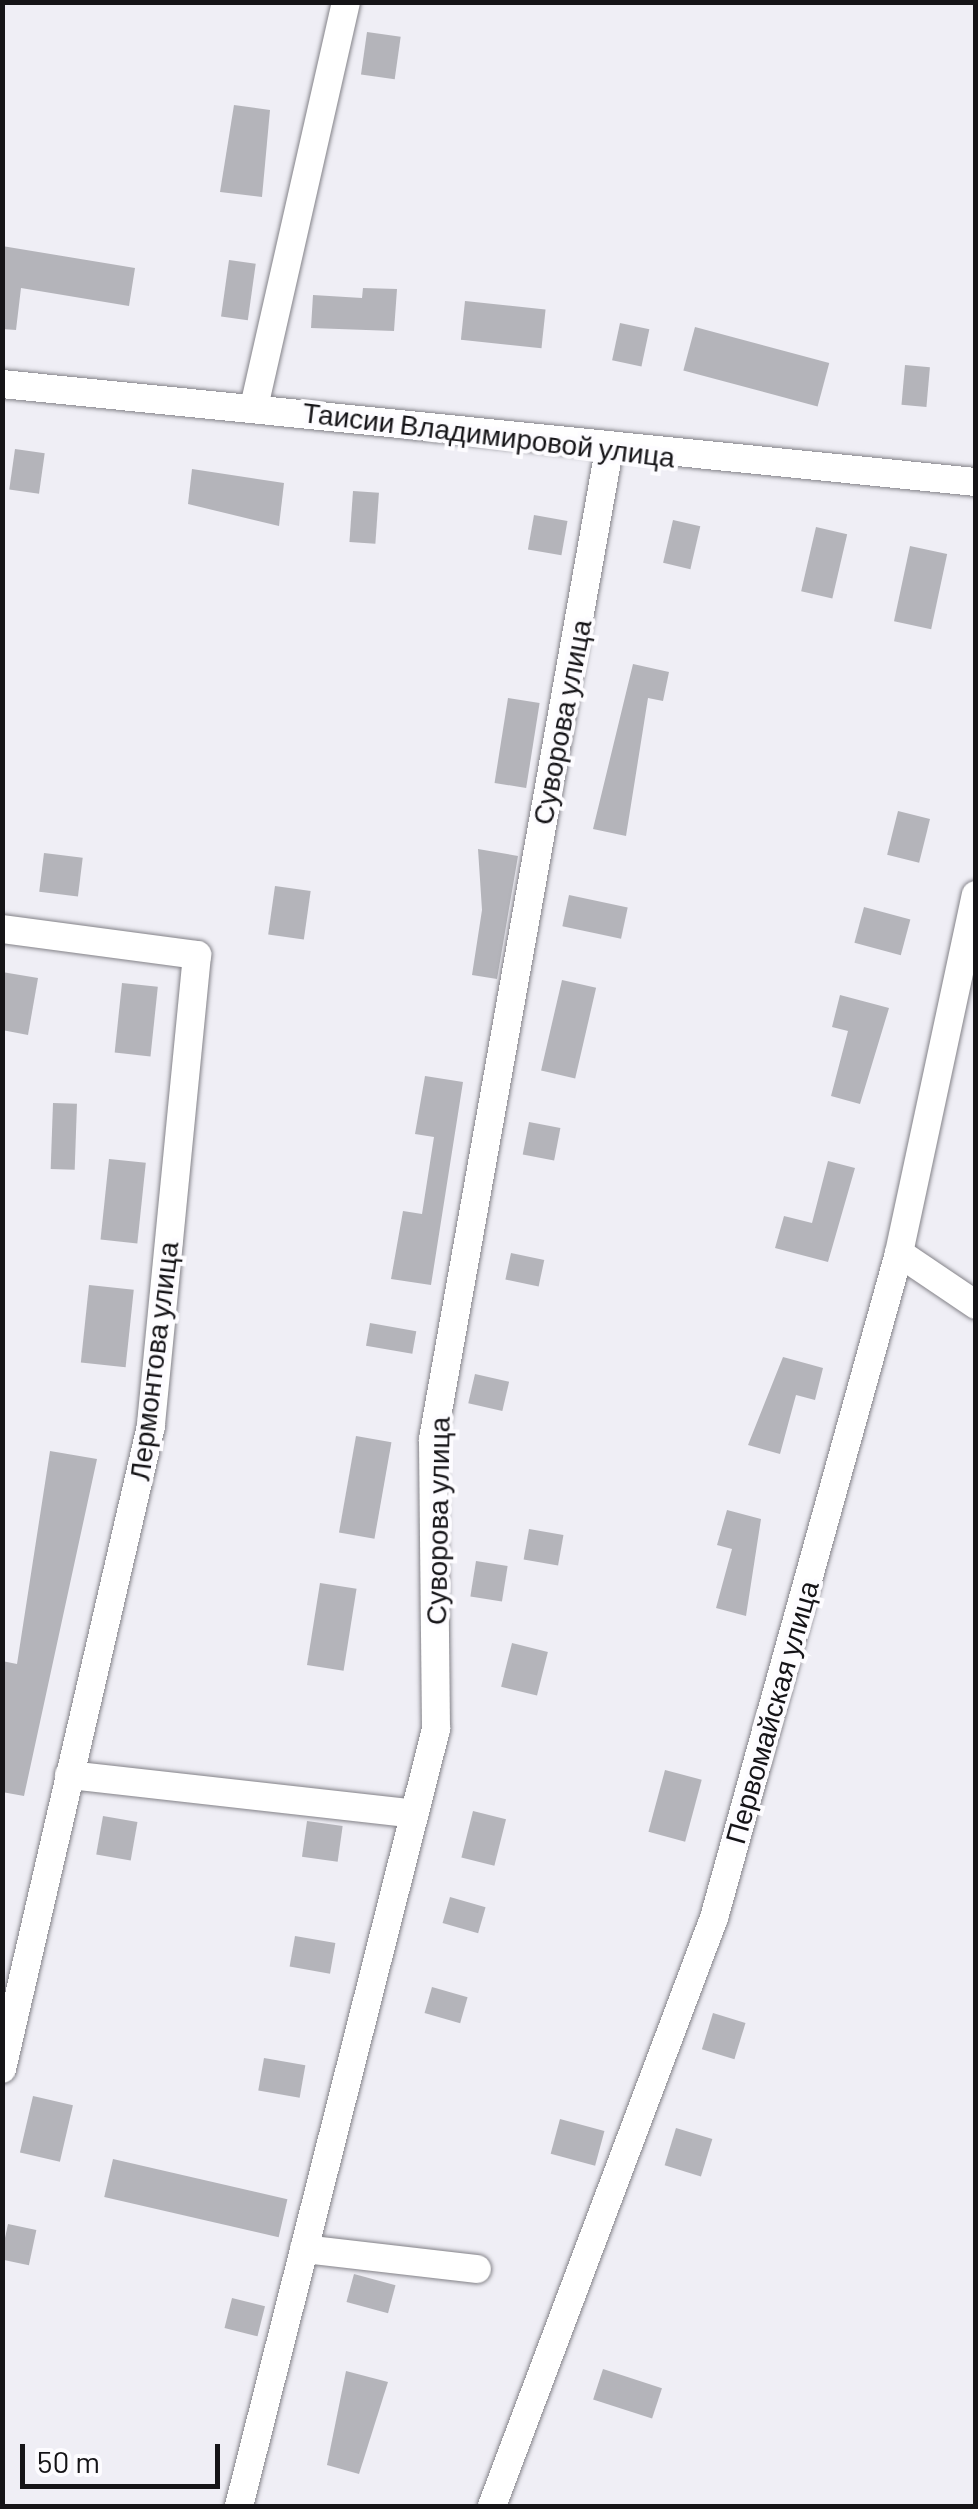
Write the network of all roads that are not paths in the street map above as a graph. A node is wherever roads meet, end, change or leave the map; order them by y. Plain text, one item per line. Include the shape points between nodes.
1 (346, 2) edge
2 (2, 384) edge
3 (254, 406) junction
4 (609, 450) junction
5 (976, 482) edge
6 (976, 894) edge
7 (2, 929) edge
8 (899, 1253) junction
9 (976, 1305) edge
10 (70, 1775) junction
11 (414, 1814) junction
12 (2, 2069) edge
13 (304, 2249) junction
14 (477, 2269) dead end
15 (240, 2506) edge
16 (492, 2506) edge

1 - 3 street
2 - 3 street, Таисии Владимировой улица
3 - 4 street, Таисии Владимировой улица
4 - 5 street, Таисии Владимировой улица
4 - 11 street, Суворова улица via 433,1439 436,1729
6 - 8 street, Первомайская улица
7 - 10 street, Лермонтова улица via 197,955 151,1426
8 - 9 street
8 - 16 street, Первомайская улица via 714,1918
10 - 11 street
10 - 12 street, Лермонтова улица
11 - 13 street, Суворова улица
13 - 14 street
13 - 15 street, Суворова улица

